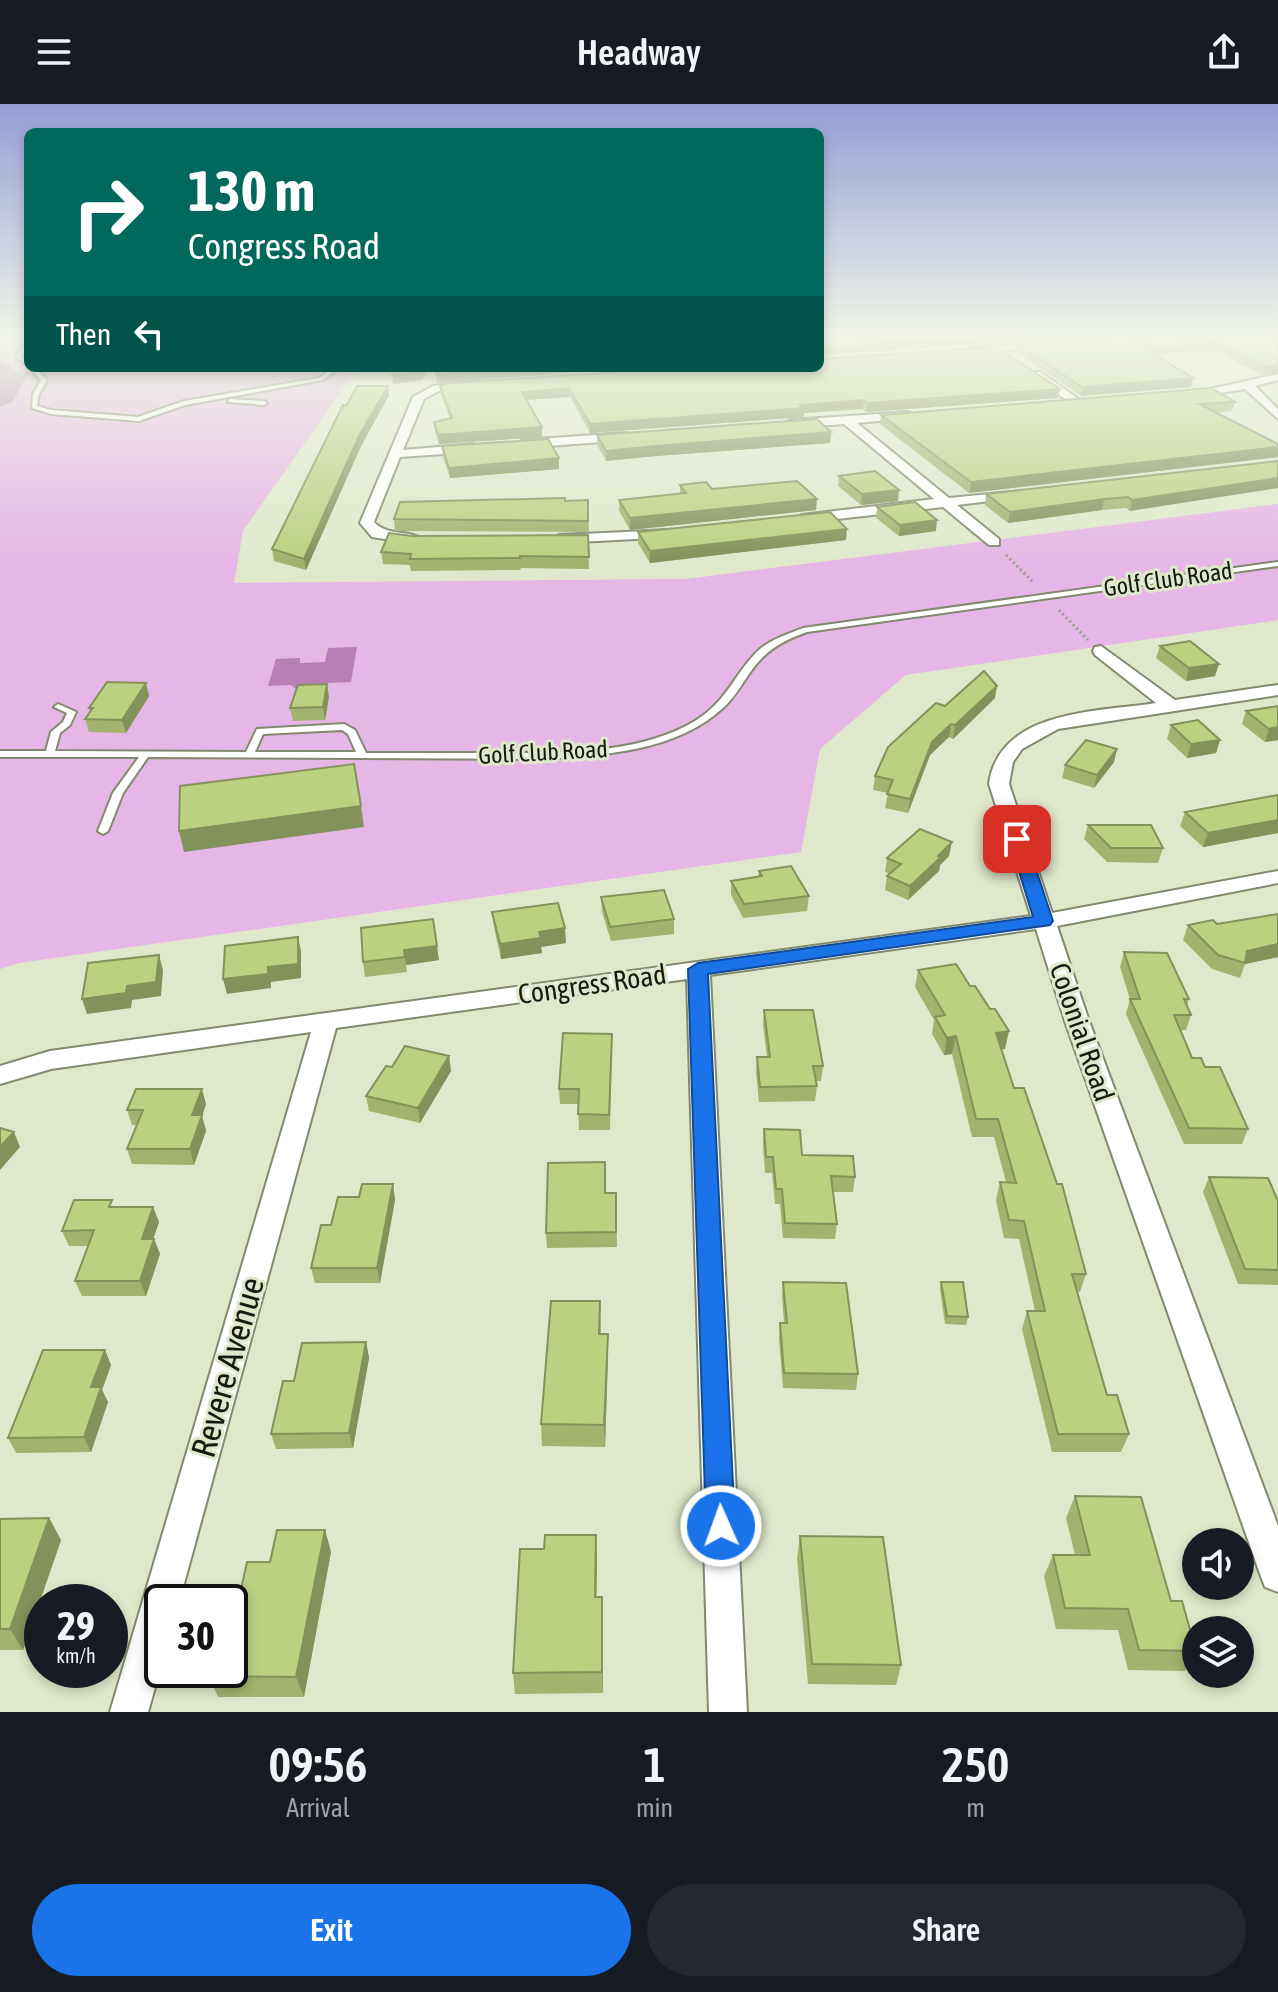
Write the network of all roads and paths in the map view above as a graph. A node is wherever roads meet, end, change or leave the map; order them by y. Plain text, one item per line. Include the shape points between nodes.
1 (52, 412) edge
2 (159, 412) edge
3 (413, 412) edge
4 (923, 414) edge
5 (846, 420) junction
6 (783, 425) edge
7 (644, 435) edge
8 (504, 445) edge
9 (488, 447) edge
10 (395, 454) junction
11 (1025, 493) edge
12 (945, 502) junction
13 (792, 520) edge
14 (685, 532) edge
15 (428, 540) edge
16 (551, 540) edge
17 (994, 542) dead end
18 (1278, 564) edge
19 (1101, 651) dead end
20 (1278, 690) edge
21 (1171, 706) junction
22 (58, 707) dead end
23 (0, 754) edge
24 (50, 754) junction
25 (146, 754) junction
26 (249, 755) junction
27 (362, 755) junction
28 (103, 831) dead end
29 (1278, 877) edge
30 (1044, 921) junction
31 (698, 969) junction
32 (326, 1021) junction
33 (0, 1075) edge
34 (1278, 1574) edge
35 (129, 1712) edge
36 (728, 1712) edge

1 - 2 lane via 139,419
3 - 10 street
4 - 5 street
5 - 6 street
5 - 12 street
7 - 8 street
9 - 10 street
10 - 15 street via 369,529 387,537
11 - 12 street
12 - 13 street
12 - 17 street
14 - 16 street
18 - 27 lane, Golf Club Road via 806,630 758,655 727,699 699,722 617,749 542,756
19 - 21 street
20 - 21 street, Colonial Road
21 - 30 street, Colonial Road via 1054,724 1007,753 999,784
22 - 24 lane via 72,712 56,732
23 - 24 lane, Golf Club Road
24 - 25 lane, Golf Club Road
25 - 26 lane, Golf Club Road
25 - 28 lane via 118,793
26 - 27 lane, Golf Club Road
26 - 27 lane via 260,731 344,727 352,732
29 - 30 street, Congress Road
30 - 31 street, Congress Road
30 - 34 street, Colonial Road
31 - 32 street, Congress Road
31 - 36 street
32 - 33 street, Congress Road via 50,1060
32 - 35 street, Revere Avenue

